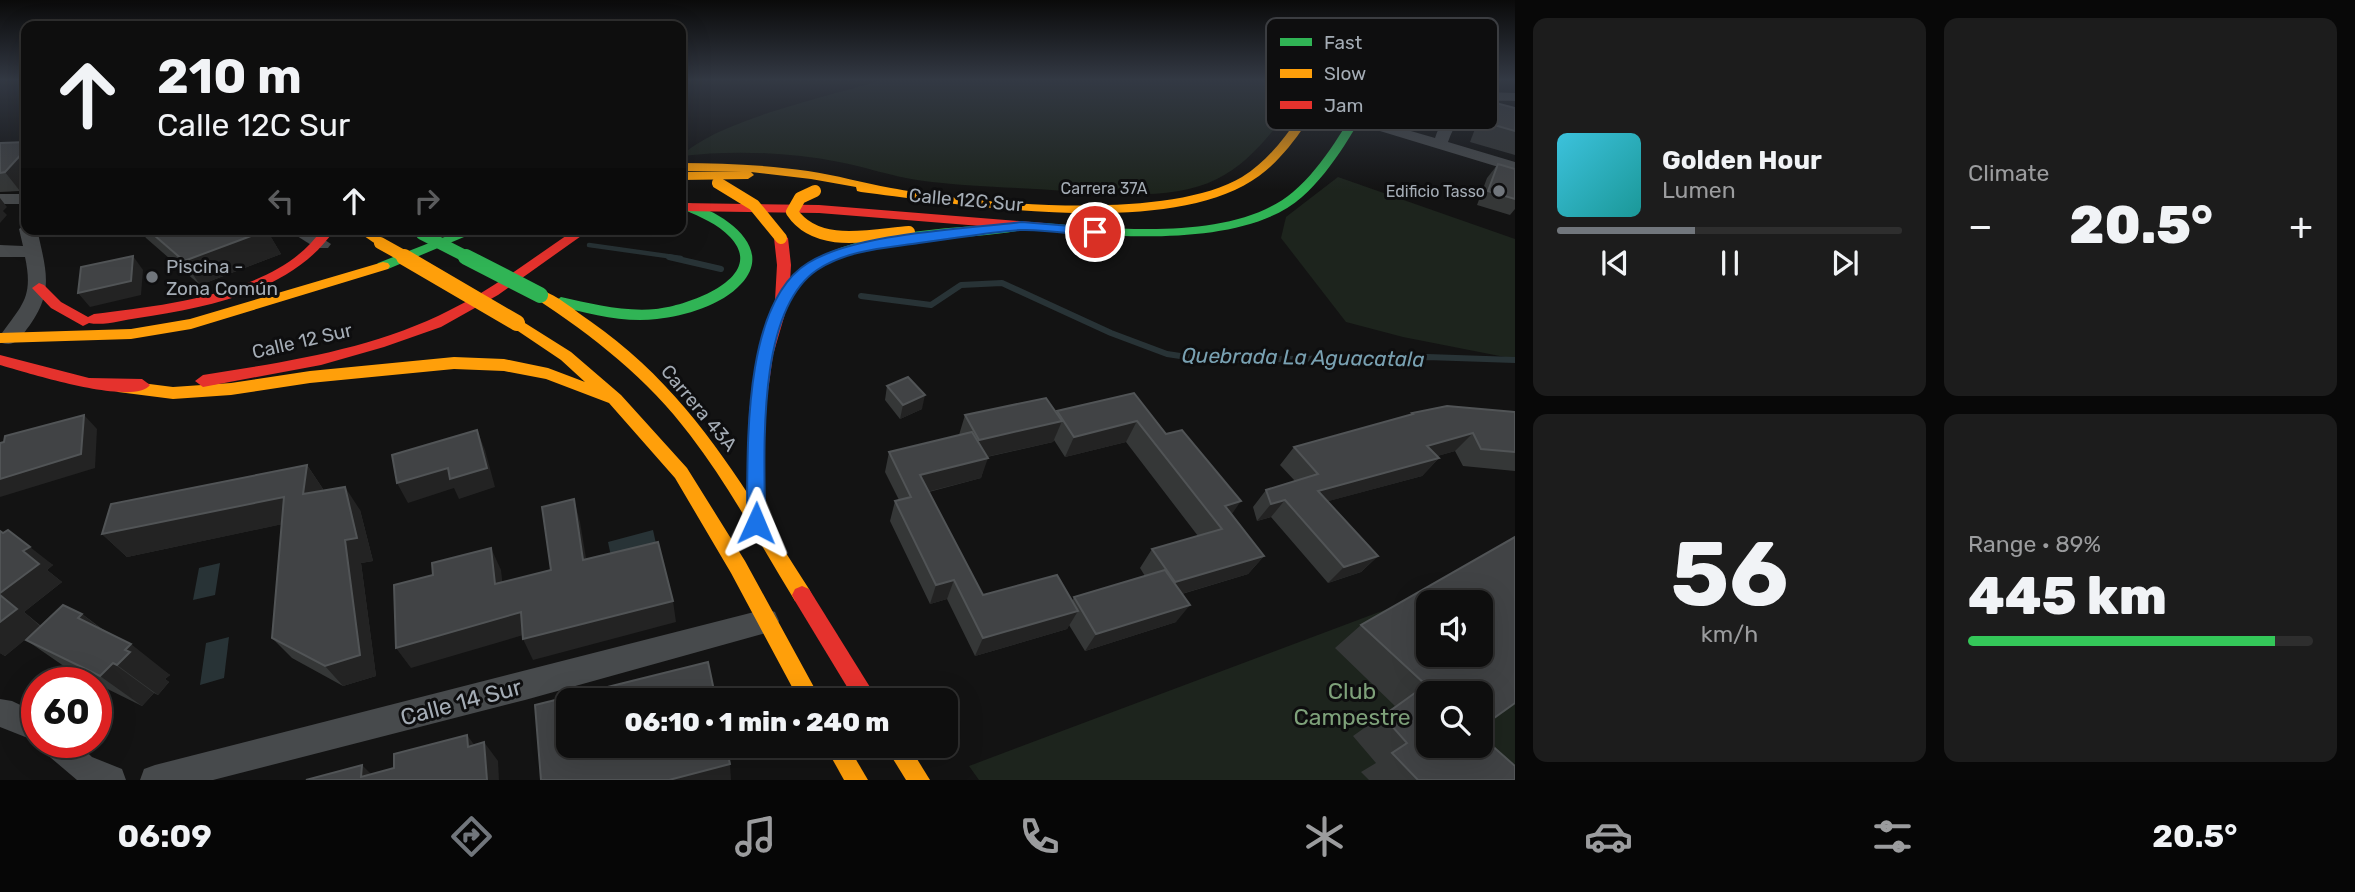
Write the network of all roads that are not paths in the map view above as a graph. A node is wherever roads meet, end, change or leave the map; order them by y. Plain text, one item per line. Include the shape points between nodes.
1 (1292, 130) edge
2 (1344, 130) edge
3 (1393, 130) edge
4 (1446, 130) edge
5 (1440, 144) junction
6 (1515, 167) edge
7 (686, 170) edge
8 (686, 170) edge
9 (686, 171) edge
10 (866, 188) junction
11 (888, 191) junction
12 (0, 199) edge
13 (21, 199) edge
14 (1035, 205) joint
15 (686, 207) edge
16 (686, 207) edge
17 (1022, 226) junction
18 (985, 231) junction
19 (29, 235) edge
20 (369, 235) edge
21 (424, 235) edge
22 (462, 235) edge
23 (576, 235) edge
24 (326, 237) edge
25 (0, 251) edge
26 (32, 253) junction
27 (40, 288) junction
28 (545, 297) junction
29 (782, 300) junction
30 (82, 329) junction
31 (8, 331) edge
32 (0, 360) edge
33 (118, 386) junction
34 (615, 400) junction
35 (756, 523) junction
36 (766, 621) junction
37 (803, 688) edge
38 (859, 688) edge
39 (0, 713) edge
40 (21, 720) edge
41 (72, 758) edge
42 (840, 758) edge
43 (904, 758) edge
44 (242, 770) edge
45 (848, 778) edge
46 (111, 780) edge
47 (155, 780) edge
48 (919, 780) edge

1 - 14 main road, Carrera 37A via 1266,163 1219,195 1183,204 1120,209
2 - 17 main road, Calle 12C Sur via 1295,197 1262,215 1206,229 1119,233
3 - 5 street
4 - 5 street
5 - 6 street
7 - 10 main road, Calle 12C Sur
8 - 11 main road via 782,168
9 - 29 main road, bridge via 718,183 757,206 774,224 784,265
10 - 11 main road, Calle 12C Sur
10 - 18 main road, bridge via 815,191 800,198 792,219 807,232 838,236
11 - 14 main road, Calle 12C Sur
12 - 13 street
15 - 17 main road, Calle 12C Sur via 819,209
16 - 28 main road via 728,228 746,253 735,282 718,296 695,308 653,314 603,311
17 - 18 main road
18 - 29 main road via 867,246 835,255 797,279
19 - 26 street
20 - 34 main road, bridge via 517,323 566,356
21 - 28 main road, Carrera 43A, bridge
22 - 30 main road via 367,272 248,309 160,330
23 - 33 main road, Calle 12 Sur via 437,322 348,354 201,382
24 - 30 main road via 296,263 257,282
25 - 26 street
26 - 27 street
27 - 30 main road
27 - 31 street via 34,306
28 - 35 main road, Carrera 43A via 643,374 684,417
29 - 35 main road via 765,355 757,412
30 - 31 main road
32 - 33 main road, Calle 12 Sur via 89,384
33 - 34 main road via 173,393 454,363 504,365 548,374
34 - 36 main road via 681,473
35 - 38 main road, Carrera 43A
36 - 37 main road
36 - 44 street, Calle 14 Sur
39 - 40 street
41 - 46 street
42 - 45 main road
43 - 48 main road
44 - 47 street, Calle 14 Sur

